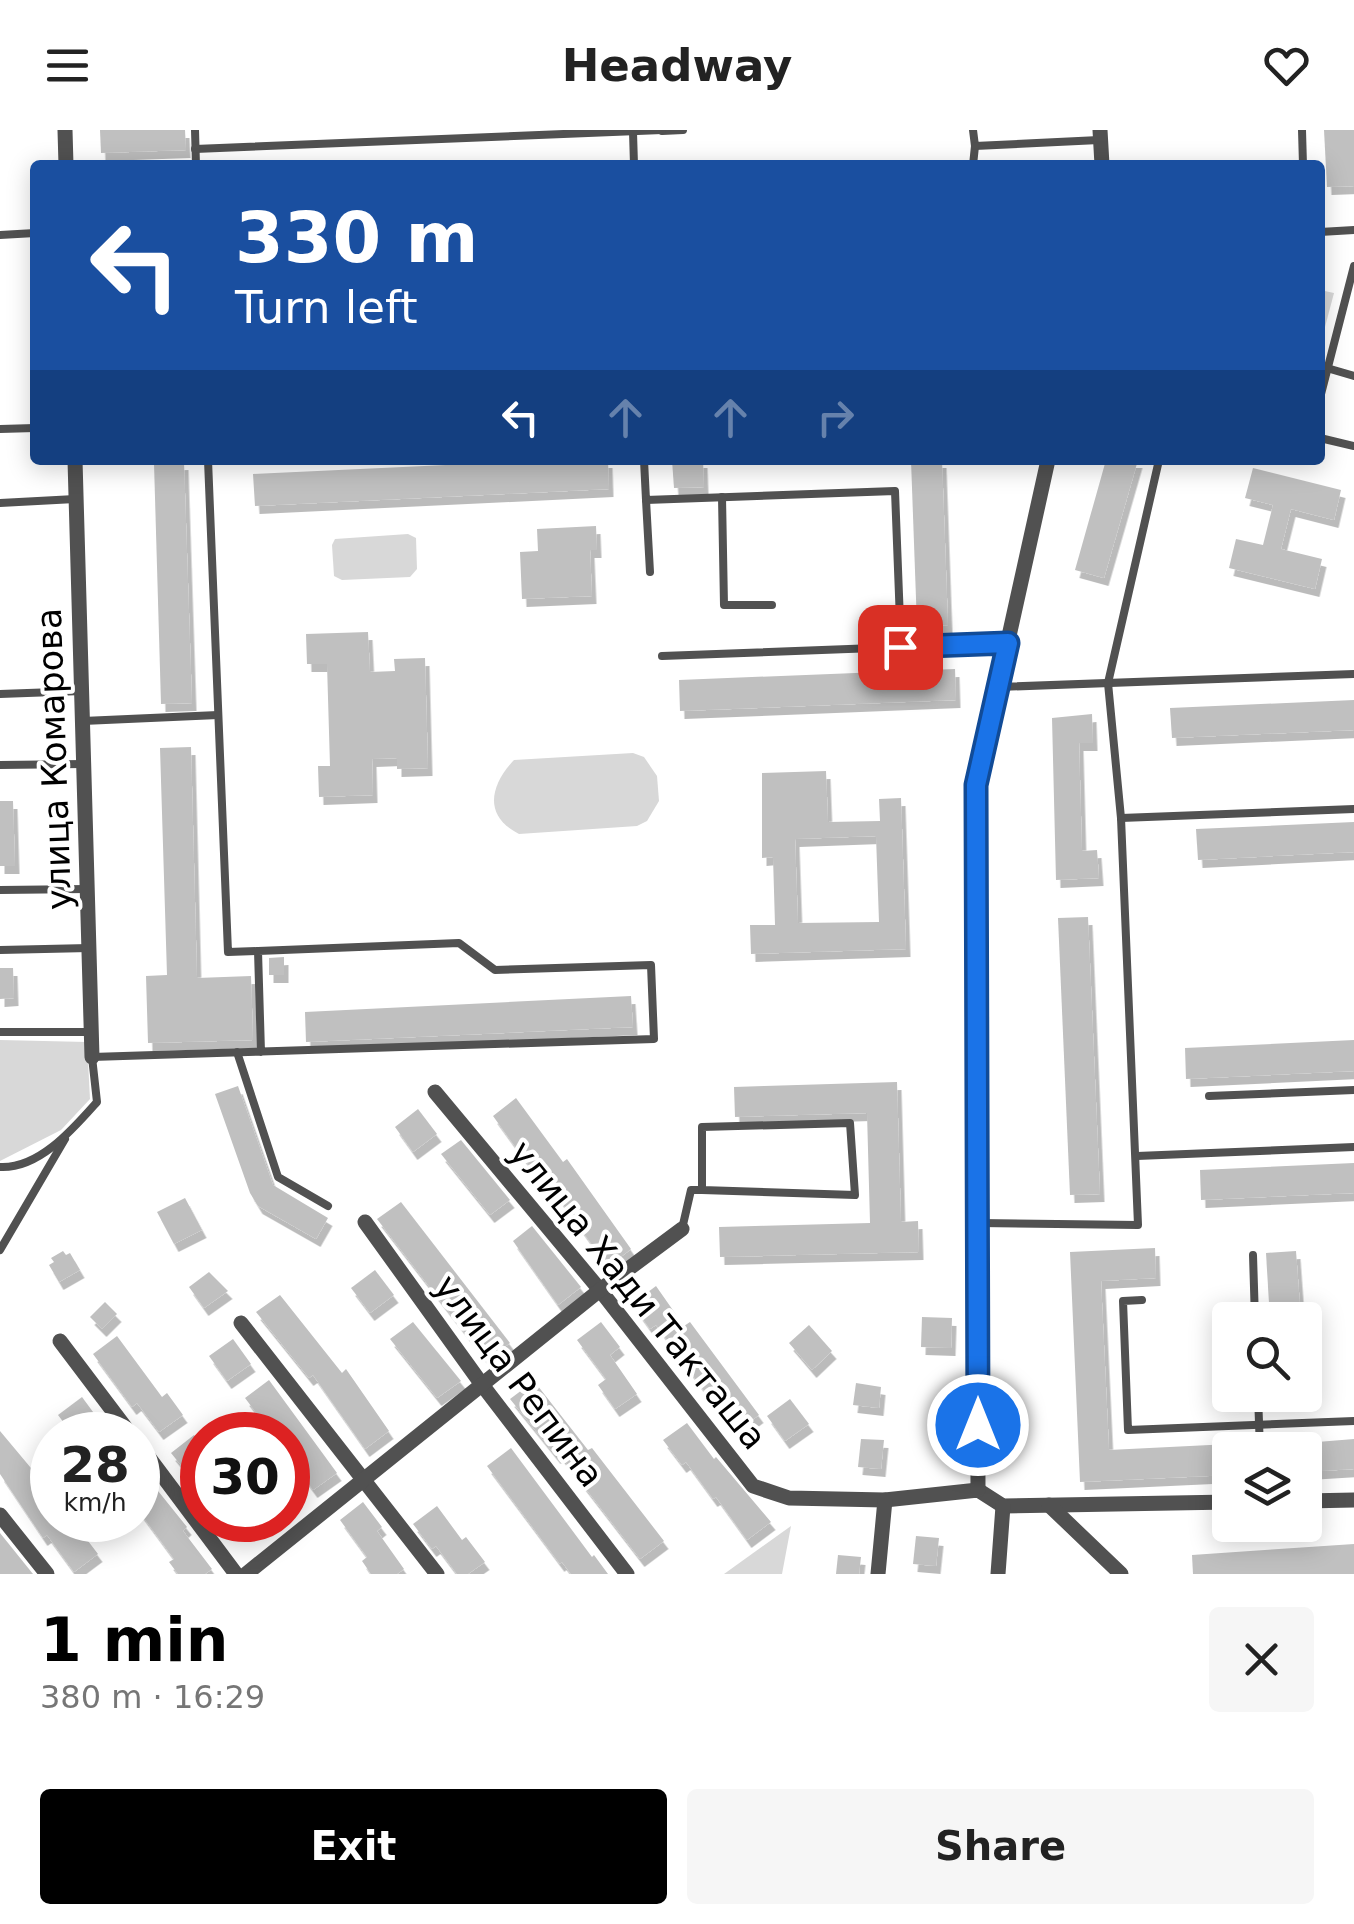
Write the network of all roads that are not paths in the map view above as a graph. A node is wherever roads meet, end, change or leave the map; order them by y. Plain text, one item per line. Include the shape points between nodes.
1 (65, 130) edge
2 (194, 130) edge
3 (662, 130) edge
4 (683, 130) edge
5 (974, 130) edge
6 (1302, 130) edge
7 (633, 132) edge
8 (1100, 135) edge
9 (975, 146) junction
10 (195, 148) junction
11 (66, 160) edge
12 (196, 160) edge
13 (634, 160) edge
14 (974, 160) edge
15 (1102, 160) edge
16 (1303, 160) edge
17 (1354, 230) edge
18 (1325, 232) edge
19 (30, 234) edge
20 (0, 236) edge
21 (1354, 266) edge
22 (1325, 365) edge
23 (1325, 368) edge
24 (1354, 376) edge
25 (30, 428) edge
26 (0, 429) edge
27 (1325, 439) edge
28 (1354, 446) edge
29 (75, 465) edge
30 (208, 465) edge
31 (644, 465) edge
32 (1047, 465) edge
33 (1158, 465) edge
34 (722, 497) junction
35 (76, 498) junction
36 (646, 500) junction
37 (0, 503) edge
38 (650, 572) dead end
39 (772, 606) dead end
40 (1008, 643) junction
41 (900, 647) junction
42 (662, 656) dead end
43 (1354, 674) edge
44 (1108, 682) junction
45 (998, 687) junction
46 (82, 691) junction
47 (0, 694) edge
48 (218, 715) junction
49 (83, 720) junction
50 (84, 764) junction
51 (0, 765) edge
52 (1354, 809) edge
53 (1121, 818) junction
54 (88, 889) junction
55 (0, 890) edge
56 (89, 948) junction
57 (0, 950) edge
58 (258, 951) junction
59 (0, 1032) edge
60 (92, 1032) junction
61 (237, 1052) junction
62 (261, 1052) junction
63 (92, 1057) junction
64 (1354, 1090) edge
65 (435, 1092) dead end
66 (1209, 1096) dead end
67 (67, 1135) junction
68 (1354, 1147) edge
69 (1137, 1156) junction
70 (0, 1167) edge
71 (702, 1190) junction
72 (328, 1206) dead end
73 (365, 1222) dead end
74 (979, 1223) junction
75 (682, 1229) joint
76 (0, 1250) edge
77 (1253, 1255) dead end
78 (600, 1290) junction
79 (1142, 1300) dead end
80 (1254, 1302) edge
81 (241, 1323) dead end
82 (60, 1341) dead end
83 (482, 1386) junction
84 (114, 1412) edge
85 (1259, 1412) edge
86 (1354, 1421) edge
87 (1259, 1424) junction
88 (1259, 1432) edge
89 (160, 1473) edge
90 (363, 1481) junction
91 (978, 1490) junction
92 (885, 1500) junction
93 (1322, 1500) edge
94 (1354, 1500) edge
95 (1212, 1502) edge
96 (1049, 1505) junction
97 (1003, 1506) junction
98 (0, 1516) edge
99 (46, 1574) edge
100 (236, 1574) edge
101 (246, 1574) edge
102 (437, 1574) edge
103 (627, 1574) edge
104 (878, 1574) edge
105 (998, 1574) edge
106 (1121, 1574) edge

1 - 11 street
2 - 10 lane
3 - 4 lane
3 - 7 lane
5 - 9 lane
6 - 16 lane
7 - 10 lane
7 - 13 lane
8 - 9 lane
8 - 15 street
9 - 14 lane
10 - 12 lane
17 - 18 lane
19 - 20 lane
21 - 22 lane
23 - 24 lane
25 - 26 lane
27 - 28 lane
29 - 35 street, улица Комарова
30 - 48 lane
31 - 36 lane
32 - 40 street
33 - 44 lane
34 - 36 lane
34 - 39 lane via 724,605
34 - 41 lane via 895,491
35 - 37 lane
35 - 46 street, улица Комарова
36 - 38 lane
40 - 41 lane
40 - 45 street
41 - 42 lane
43 - 44 lane
44 - 45 lane
44 - 53 lane
45 - 74 street via 976,785
46 - 47 lane
46 - 49 street, улица Комарова
48 - 49 lane
48 - 58 lane via 228,952
49 - 50 street, улица Комарова
50 - 51 lane
50 - 54 street, улица Комарова
52 - 53 lane
53 - 69 lane
54 - 55 lane
54 - 56 street, улица Комарова
56 - 57 lane
56 - 60 street, улица Комарова
58 - 62 lane
58 - 62 lane via 458,943 495,970 652,966 654,1039
59 - 60 lane
60 - 63 street, улица Комарова
61 - 62 lane
61 - 63 lane
61 - 72 lane via 278,1177
63 - 67 lane via 97,1102
64 - 66 lane
65 - 78 street, улица Хади Такташа
67 - 70 lane via 16,1168
67 - 76 lane
68 - 69 lane
69 - 74 lane via 1138,1224
71 - 71 lane via 854,1195 850,1123 702,1127
71 - 75 lane via 691,1190
73 - 83 street, улица Репина
74 - 91 street
75 - 78 street
77 - 80 lane
78 - 83 street
78 - 92 street, улица Хади Такташа via 753,1486 789,1498
79 - 87 lane via 1123,1300 1128,1430
81 - 90 street
82 - 84 street
83 - 90 street
83 - 103 street, улица Репина
85 - 87 lane
86 - 87 lane
87 - 88 lane
89 - 100 street
90 - 101 street
90 - 102 street
91 - 92 street, улица Хади Такташа
91 - 97 street
92 - 104 street
93 - 94 street
95 - 96 street
96 - 97 street
96 - 106 street
97 - 105 street
98 - 99 street

